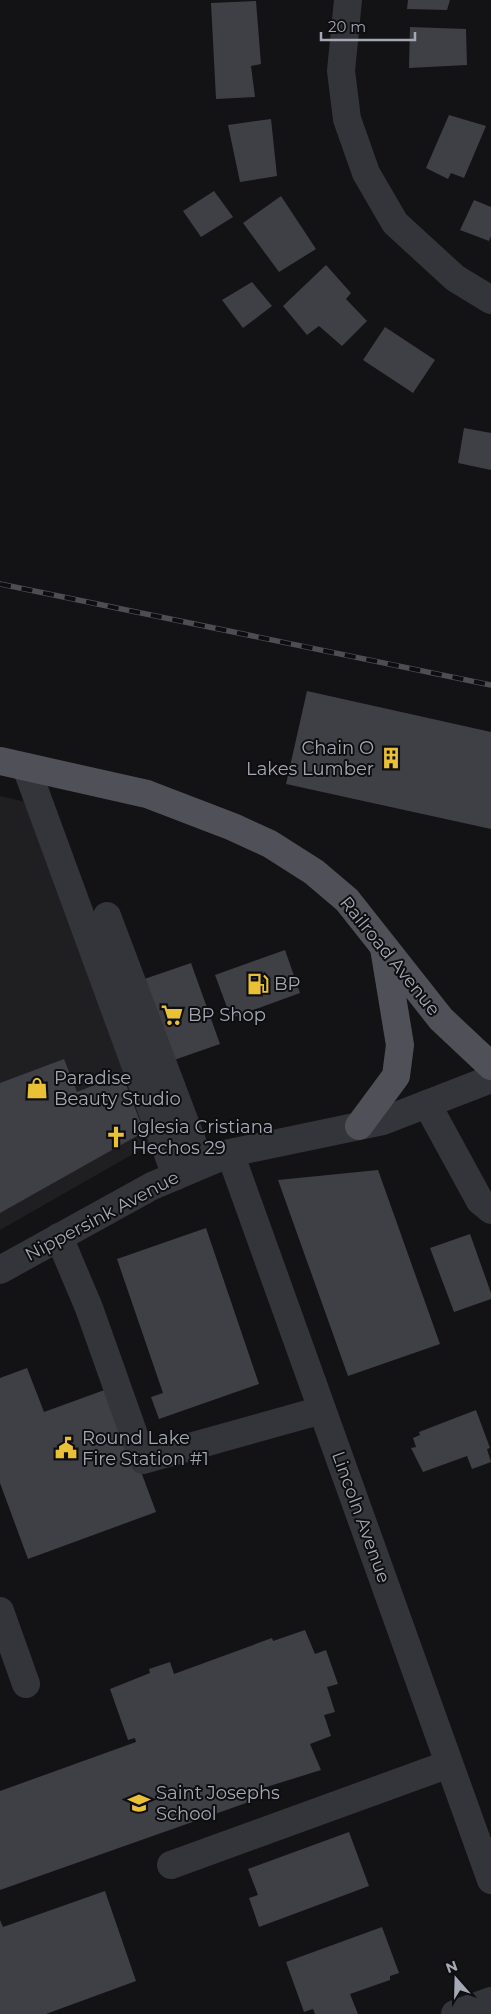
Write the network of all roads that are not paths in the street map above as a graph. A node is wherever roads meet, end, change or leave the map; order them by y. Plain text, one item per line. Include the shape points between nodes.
1 (348, 0) edge
2 (491, 300) edge
3 (0, 761) edge
4 (26, 767) junction
5 (107, 916) dead end
6 (384, 947) junction
7 (491, 1066) edge
8 (491, 1079) edge
9 (427, 1104) junction
10 (359, 1126) junction
11 (230, 1153) junction
12 (201, 1165) junction
13 (176, 1176) junction
14 (491, 1210) edge
15 (60, 1237) junction
16 (0, 1270) edge
17 (322, 1410) junction
18 (0, 1611) edge
19 (26, 1684) dead end
20 (449, 1764) junction
21 (171, 1866) dead end
22 (491, 1880) edge
23 (491, 2001) edge
24 (455, 2014) edge

1 - 2 street via 341,71 348,119 366,173 395,223 454,278
3 - 4 main road, Railroad Avenue
4 - 6 main road, Railroad Avenue via 147,794 270,844 314,872 347,900
4 - 13 street
5 - 12 street
6 - 7 main road, Railroad Avenue via 442,1019
6 - 10 main road via 400,1045 396,1076
8 - 9 street, Nippersink Avenue
9 - 10 street, Nippersink Avenue via 383,1121
9 - 14 street via 480,1201
10 - 11 street, Nippersink Avenue
11 - 12 street, Nippersink Avenue
11 - 17 street, Lincoln Avenue
12 - 13 street, Nippersink Avenue
13 - 15 street, Nippersink Avenue
15 - 16 street, Nippersink Avenue
15 - 17 street via 143,1460
17 - 20 street, Lincoln Avenue
18 - 19 street
20 - 21 street
20 - 22 street, Lincoln Avenue
23 - 24 street

